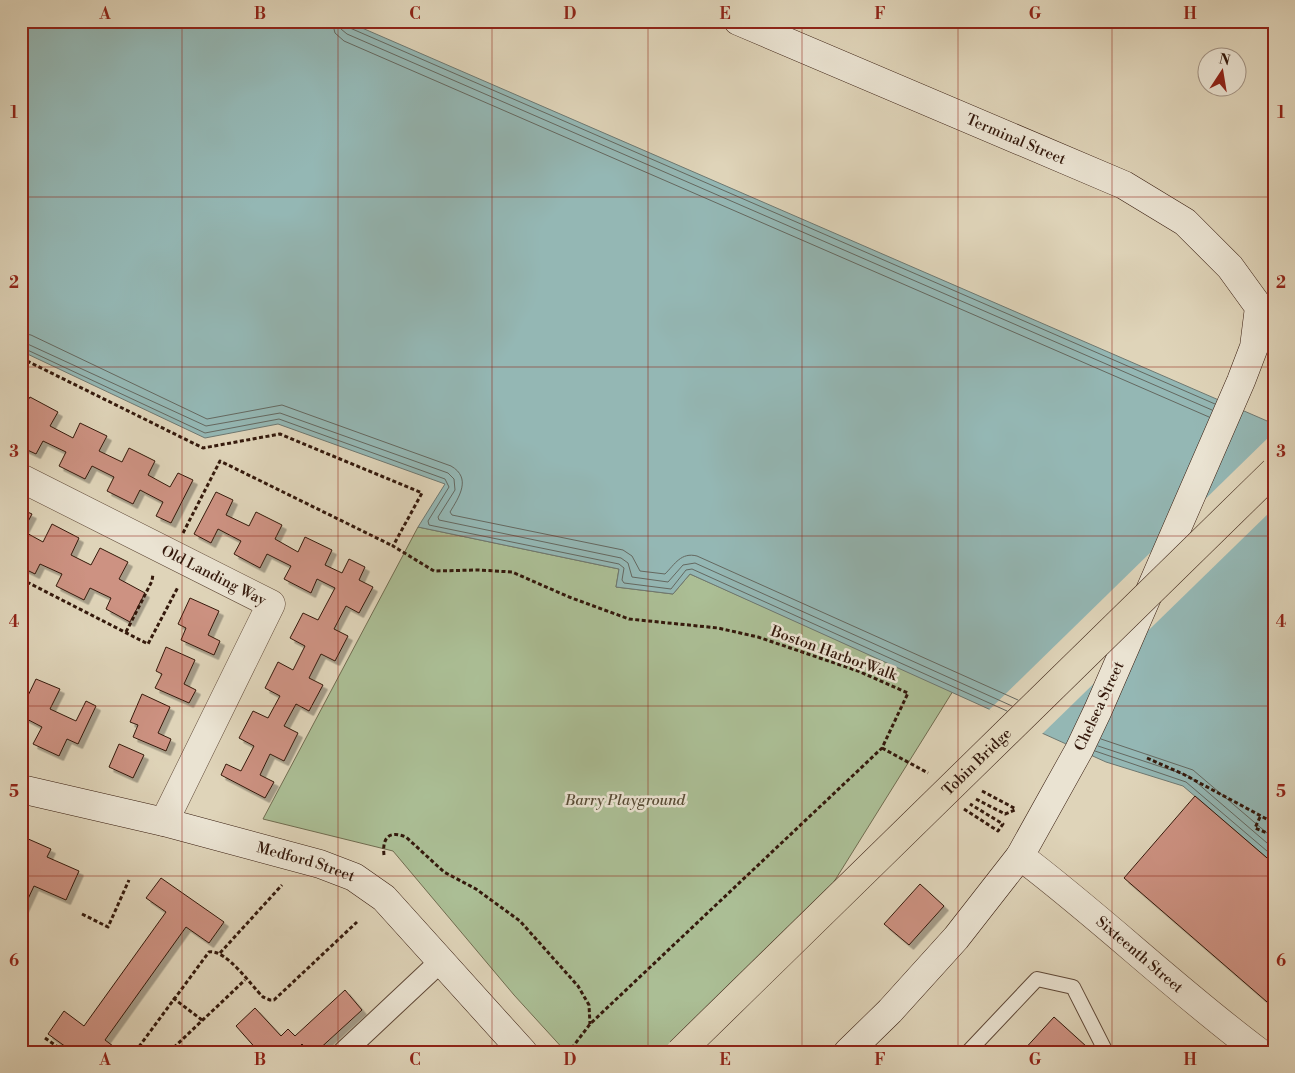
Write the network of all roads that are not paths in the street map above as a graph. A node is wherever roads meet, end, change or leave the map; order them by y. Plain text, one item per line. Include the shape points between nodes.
1 (738, 21) edge
2 (1266, 306) edge
3 (1274, 471) edge
4 (21, 478) edge
5 (21, 788) edge
6 (164, 822) junction
7 (1020, 856) junction
8 (441, 961) junction
9 (1245, 1047) edge
10 (344, 1052) edge
11 (523, 1052) edge
12 (680, 1052) edge
13 (848, 1052) edge
14 (968, 1052) edge
15 (1106, 1052) edge

1 - 2 main road, Terminal Street via 1124,185 1185,222
2 - 7 main road, Chelsea Street, bridge via 1236,392 1120,663 1079,750
3 - 12 highway, Tobin Bridge, bridge
4 - 6 main road, Old Landing Way via 271,604
5 - 6 main road, Medford Street
6 - 8 main road, Medford Street via 320,864 354,878 384,898
7 - 9 main road, Sixteenth Street via 1100,920
7 - 13 main road, Chelsea Street via 956,938
8 - 10 street
8 - 11 main road, Medford Street
14 - 15 lane via 1037,979 1073,987

